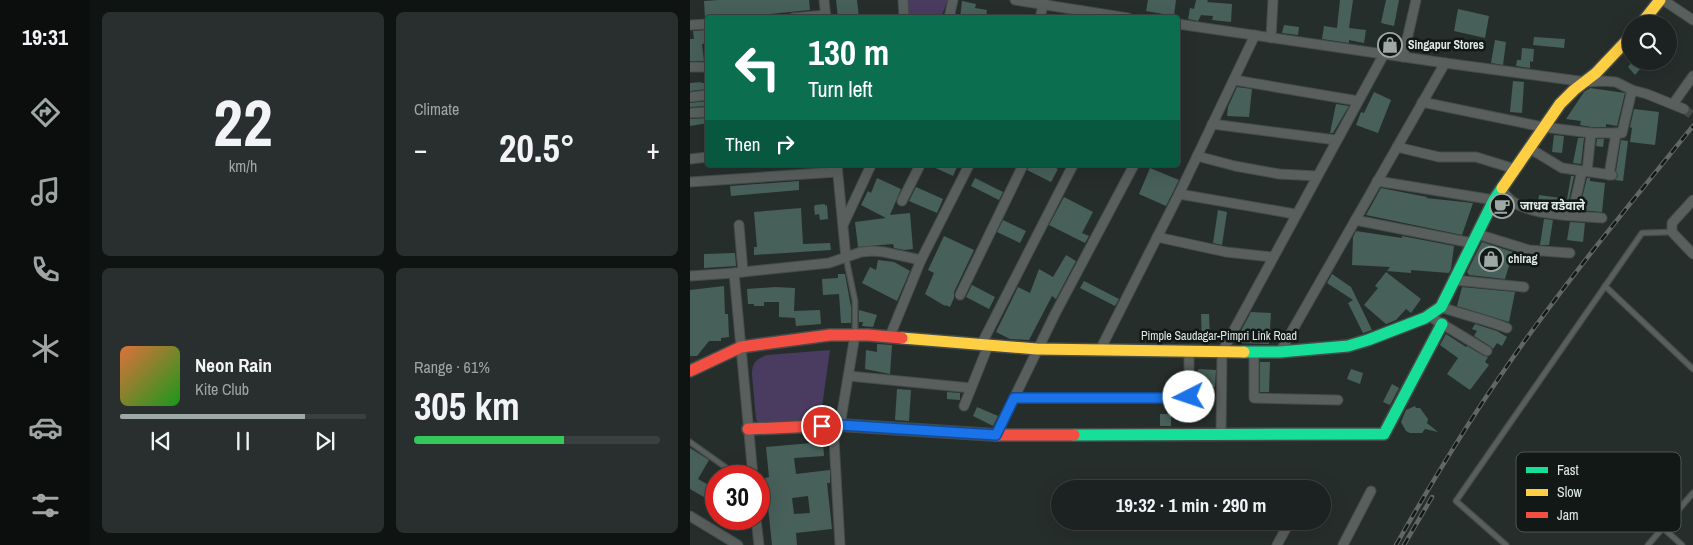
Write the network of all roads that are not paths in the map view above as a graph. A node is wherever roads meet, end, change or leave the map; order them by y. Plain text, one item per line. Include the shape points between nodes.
1 (824, 0) edge
2 (903, 0) edge
3 (953, 0) edge
4 (1015, 0) edge
5 (1273, 0) edge
6 (1416, 0) edge
7 (1662, 0) edge
8 (1044, 2) edge
9 (826, 15) edge
10 (904, 15) edge
11 (950, 15) edge
12 (1041, 15) edge
13 (1112, 15) edge
14 (1649, 15) edge
15 (1693, 20) edge
16 (705, 24) edge
17 (1180, 24) edge
18 (690, 25) edge
19 (1255, 35) junction
20 (1271, 38) junction
21 (1622, 46) edge
22 (1384, 54) junction
23 (1403, 57) junction
24 (1445, 63) junction
25 (705, 66) edge
26 (690, 68) edge
27 (1693, 76) edge
28 (1234, 80) junction
29 (1586, 82) junction
30 (1632, 90) junction
31 (705, 95) edge
32 (690, 97) edge
33 (1358, 101) junction
34 (1422, 102) junction
35 (1672, 104) junction
36 (1684, 109) tunnel mouth
37 (705, 112) edge
38 (690, 113) edge
39 (1212, 124) junction
40 (1543, 127) junction
41 (1591, 133) junction
42 (1616, 133) junction
43 (1336, 140) junction
44 (1397, 147) junction
45 (1529, 148) junction
46 (1197, 156) junction
47 (705, 157) edge
48 (690, 159) edge
49 (870, 167) edge
50 (919, 167) edge
51 (968, 167) edge
52 (1022, 167) edge
53 (1072, 167) edge
54 (1133, 167) edge
55 (837, 168) edge
56 (1515, 168) junction
57 (1585, 171) junction
58 (1317, 176) junction
59 (1377, 181) junction
60 (690, 182) edge
61 (1501, 189) junction
62 (1179, 194) junction
63 (1494, 200) junction
64 (1693, 200) edge
65 (902, 201) dead end
66 (1295, 214) junction
67 (1572, 215) junction
68 (1602, 218) dead end
69 (1355, 220) junction
70 (844, 223) junction
71 (739, 225) dead end
72 (1672, 232) junction
73 (1157, 237) junction
74 (1474, 238) junction
75 (1570, 253) dead end
76 (1693, 254) edge
77 (846, 258) junction
78 (1272, 258) junction
79 (922, 260) junction
80 (738, 273) junction
81 (690, 276) edge
82 (1454, 280) junction
83 (1605, 286) junction
84 (1524, 287) dead end
85 (960, 295) dead end
86 (1442, 307) junction
87 (1429, 316) junction
88 (1442, 324) junction
89 (1507, 328) dead end
90 (855, 335) junction
91 (890, 336) junction
92 (985, 345) junction
93 (741, 347) junction
94 (1037, 349) junction
95 (1100, 350) junction
96 (1188, 351) junction
97 (1487, 351) dead end
98 (1222, 352) junction
99 (1254, 352) junction
100 (1280, 352) junction
101 (1693, 369) edge
102 (690, 370) edge
103 (848, 376) junction
104 (971, 388) junction
105 (1014, 398) junction
106 (1338, 400) dead end
107 (964, 406) dead end
108 (840, 425) junction
109 (748, 429) junction
110 (1221, 434) junction
111 (996, 435) junction
112 (690, 442) edge
113 (722, 465) edge
114 (751, 465) edge
115 (1371, 491) dead end
116 (1693, 493) edge
117 (1681, 507) edge
118 (690, 516) edge
119 (757, 530) edge
120 (1285, 530) edge
121 (1659, 532) edge
122 (1667, 532) edge
123 (738, 545) edge
124 (759, 545) edge
125 (840, 545) edge
126 (1277, 545) edge
127 (1343, 545) edge
128 (1506, 545) edge
129 (1648, 545) edge
130 (1682, 545) edge

1 - 9 street
2 - 10 street
3 - 11 street
4 - 8 street
5 - 20 street
6 - 23 street
7 - 14 street
7 - 15 street
8 - 12 street
8 - 13 street
16 - 18 street
17 - 19 street
19 - 20 street
19 - 28 street
20 - 22 street
21 - 29 street
22 - 23 street
22 - 33 street
23 - 24 street
24 - 29 street
24 - 34 street
25 - 26 street
27 - 35 street
28 - 33 street
28 - 39 street
29 - 30 street via 1616,82
29 - 40 street via 1560,104
30 - 35 street
30 - 42 street via 1622,133
31 - 32 street
33 - 43 street
34 - 40 street
34 - 44 street
35 - 36 street
37 - 38 street
39 - 43 street
39 - 46 street
40 - 41 street
40 - 45 street
41 - 42 street
41 - 57 street
42 - 57 street via 1611,175
43 - 58 street
44 - 56 street via 1439,156 1476,157
44 - 59 street
45 - 56 street
45 - 57 street via 1562,168
46 - 58 street via 1279,174
46 - 62 street
47 - 48 street
49 - 70 street
50 - 65 street
51 - 79 street
52 - 85 street
53 - 92 street
54 - 94 street
55 - 60 street
55 - 70 street
56 - 61 street
57 - 67 street
58 - 66 street
59 - 63 street
59 - 69 street
61 - 63 street
61 - 67 street via 1520,205 1544,213
62 - 66 street
62 - 73 street
63 - 74 street
64 - 72 street via 1672,223
66 - 78 street
67 - 68 street
69 - 74 street
69 - 100 street
70 - 77 street
71 - 80 street
72 - 76 street
72 - 83 lane via 1642,233
73 - 78 street
73 - 95 street
74 - 75 street via 1529,250
74 - 82 street
77 - 79 street via 873,251
77 - 80 street via 829,263
77 - 90 lane via 855,301
78 - 98 street
79 - 91 street
80 - 81 street
80 - 93 street
82 - 84 street
82 - 86 street
83 - 101 lane
83 - 128 lane via 1456,500
86 - 87 street, Pimple Saudagar-Pimpri Link Road
86 - 89 street
87 - 88 street
87 - 100 street, Pimple Saudagar-Pimpri Link Road via 1348,346
88 - 97 street
88 - 110 street via 1384,434
90 - 91 street, Pimple Saudagar-Pimpri Link Road
90 - 93 street, Pimple Saudagar-Pimpri Link Road via 830,335
90 - 103 street
91 - 92 street, Pimple Saudagar-Pimpri Link Road
92 - 94 street, Pimple Saudagar-Pimpri Link Road
92 - 104 street
93 - 102 street, Pimple Saudagar-Pimpri Link Road
93 - 109 street
94 - 95 street, Pimple Saudagar-Pimpri Link Road
94 - 105 street
95 - 96 street, Pimple Saudagar-Pimpri Link Road
96 - 98 street, Pimple Saudagar-Pimpri Link Road
96 - 105 street via 1187,398
98 - 99 street, Pimple Saudagar-Pimpri Link Road
98 - 110 street
99 - 100 street, Pimple Saudagar-Pimpri Link Road
99 - 106 street via 1254,398
103 - 104 street
103 - 108 street
104 - 107 street
105 - 111 street
108 - 109 street
108 - 111 street
108 - 125 street via 834,439
109 - 114 street
110 - 111 street
112 - 113 lane
115 - 127 street
116 - 117 lane
118 - 123 street
119 - 124 street
120 - 126 street
121 - 129 lane
122 - 130 lane

